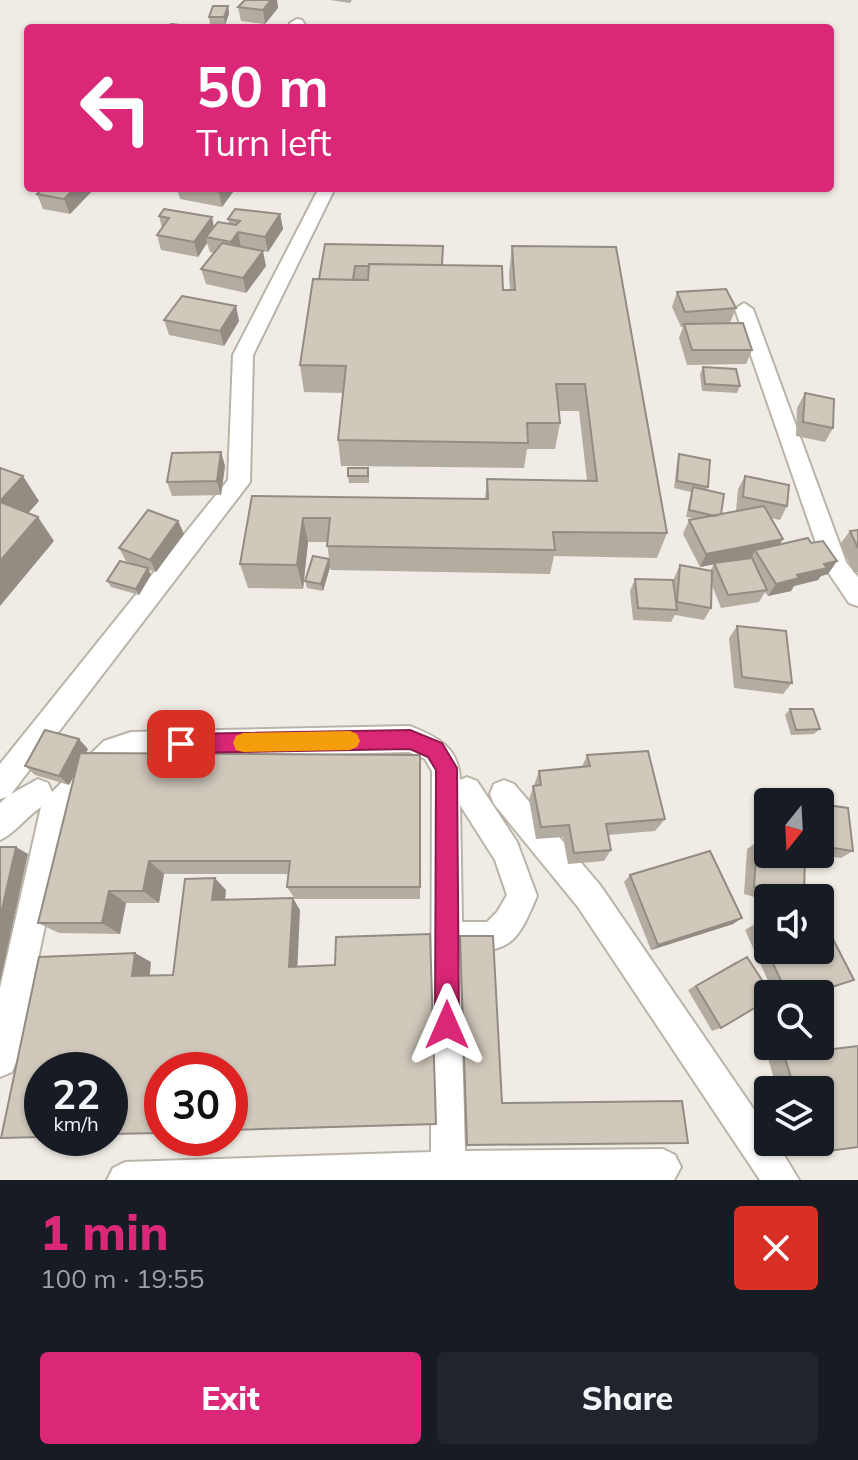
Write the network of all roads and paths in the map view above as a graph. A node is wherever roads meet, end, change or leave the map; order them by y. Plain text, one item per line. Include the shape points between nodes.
1 (325, 192) edge
2 (744, 309) dead end
3 (858, 596) edge
4 (0, 786) edge
5 (467, 791) dead end
6 (38, 793) dead end
7 (504, 794) dead end
8 (0, 826) edge
9 (447, 938) junction
10 (0, 1060) edge
11 (663, 1167) edge
12 (448, 1169) junction
13 (125, 1180) edge
14 (781, 1180) edge

1 - 4 street via 243,355 239,482
2 - 3 street via 836,566
5 - 9 street via 507,852 522,896 508,923 493,937
6 - 8 street via 13,809
7 - 14 street via 589,896
9 - 10 street via 446,768 435,750 410,739 131,745 114,750 55,808
9 - 12 street
11 - 12 street
12 - 13 street

